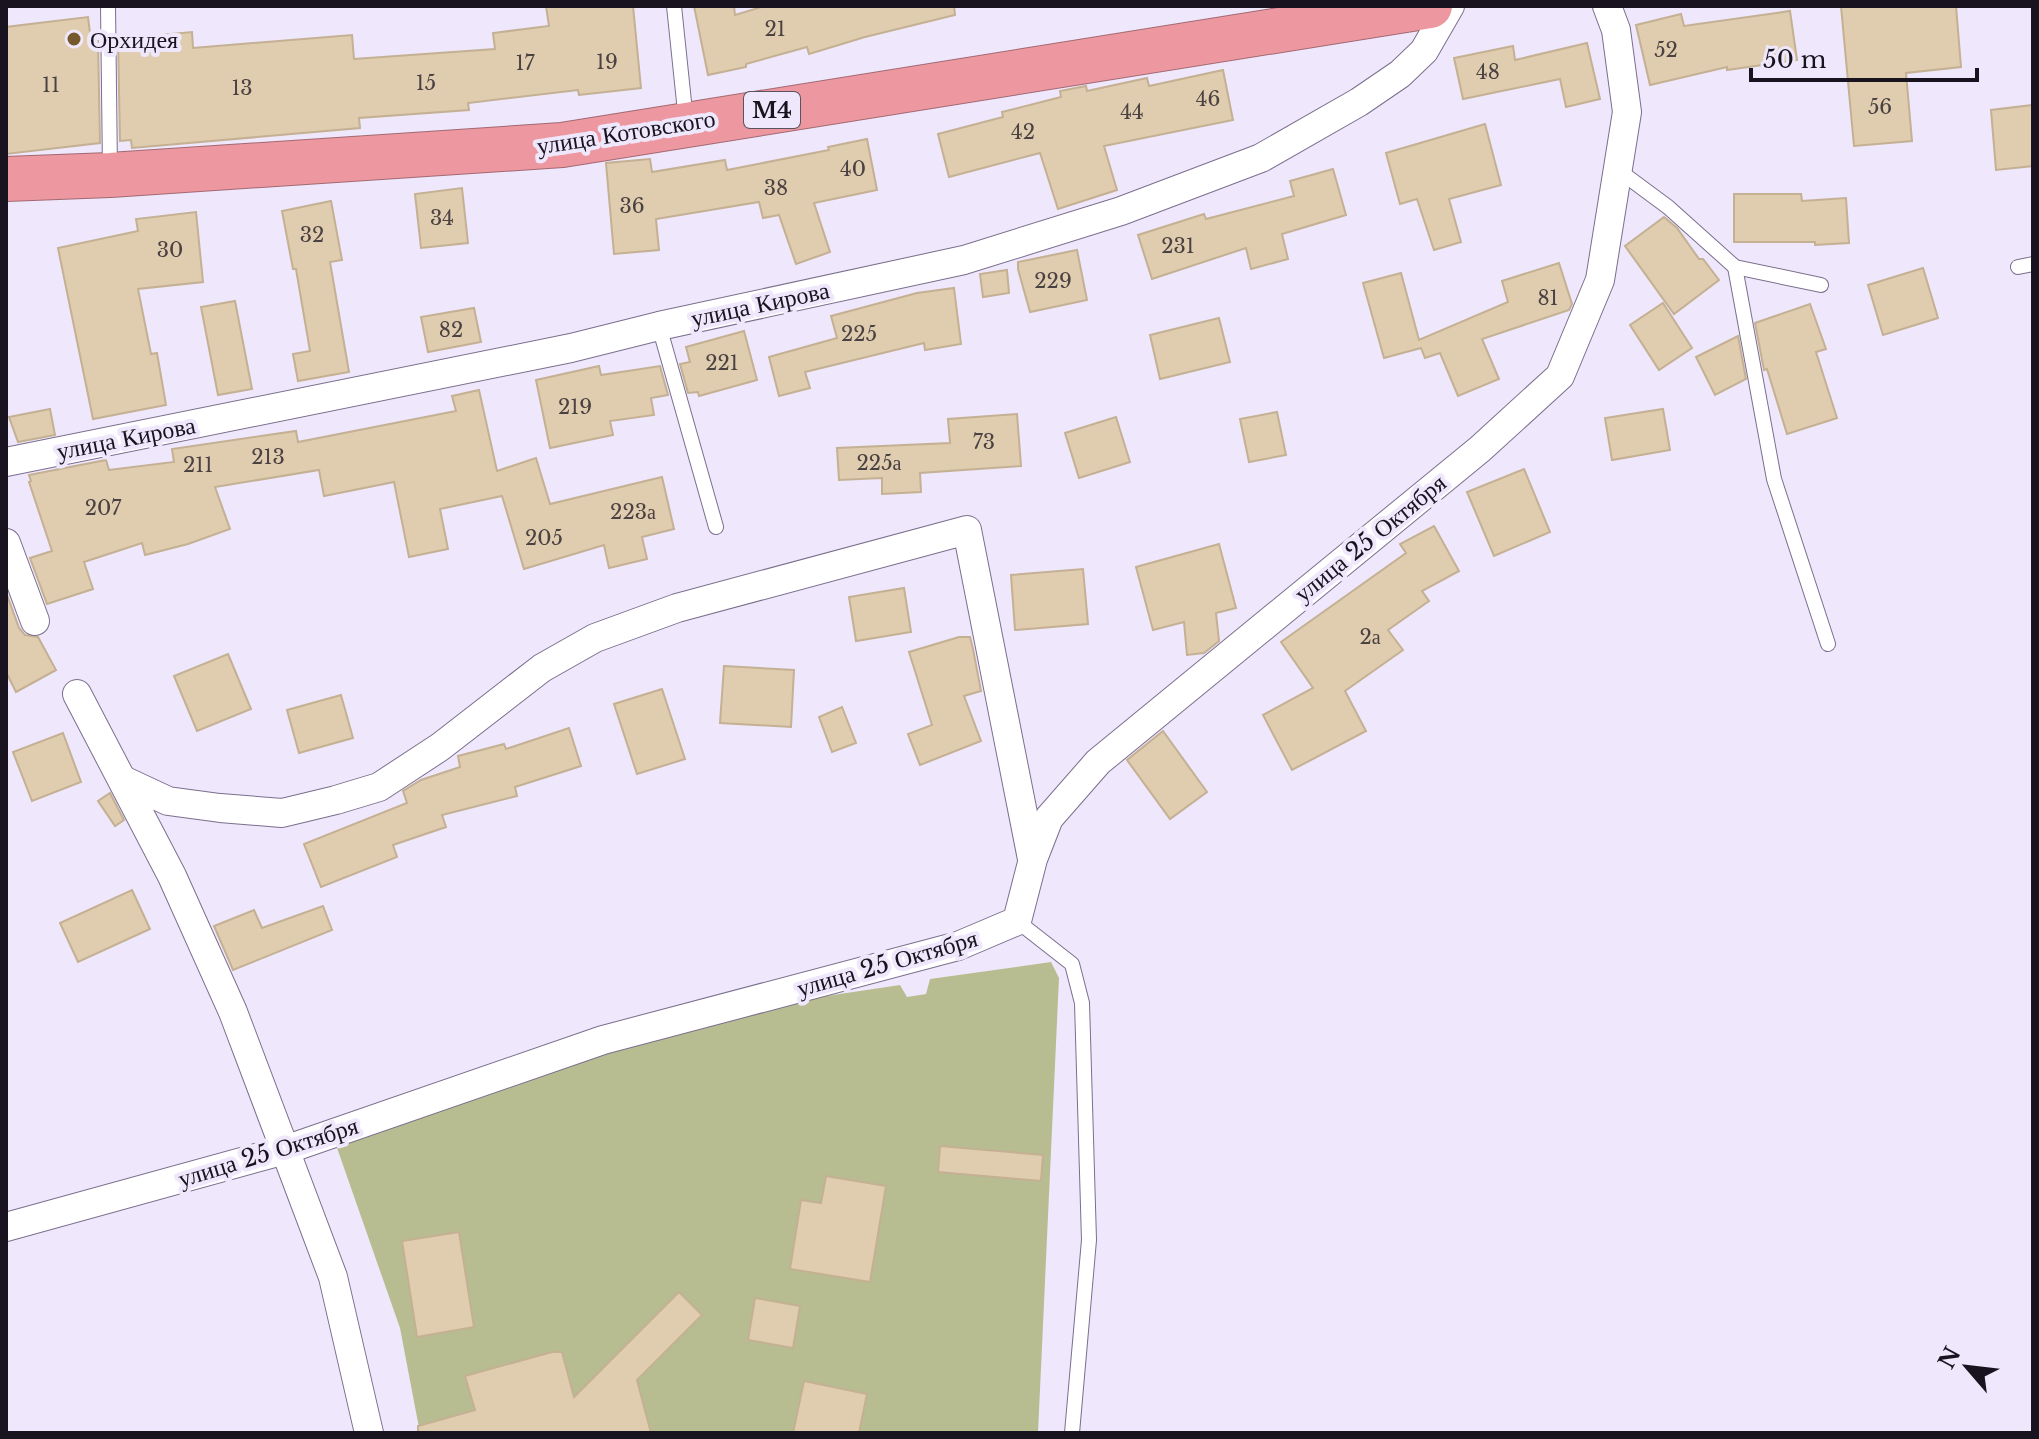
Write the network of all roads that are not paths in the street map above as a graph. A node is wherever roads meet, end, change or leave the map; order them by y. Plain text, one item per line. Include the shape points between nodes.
1 (108, 6) edge
2 (674, 6) edge
3 (1430, 6) edge
4 (1450, 6) edge
5 (1607, 6) edge
6 (686, 123) junction
7 (1618, 170) junction
8 (110, 175) junction
9 (6, 179) edge
10 (1735, 267) junction
11 (1821, 285) dead end
12 (659, 326) junction
13 (6, 462) edge
14 (716, 527) dead end
15 (6, 543) edge
16 (35, 621) dead end
17 (1828, 644) dead end
18 (77, 694) dead end
19 (123, 780) junction
20 (1033, 859) junction
21 (1017, 921) junction
22 (285, 1150) junction
23 (6, 1227) edge
24 (369, 1433) edge
25 (1072, 1433) edge

1 - 8 lane
2 - 6 lane
3 - 6 highway, улица Котовского / M4
4 - 12 street, улица Кирова via 1424,51 1400,74 1261,158 1121,211 964,260
5 - 7 street, улица 25 Октября via 1616,30 1627,112
6 - 8 highway, улица Котовского / M4 via 562,145
7 - 10 lane
7 - 20 street, улица 25 Октября via 1600,280 1560,376 1480,449 1098,762 1049,818
8 - 9 highway, улица Котовского / M4
10 - 11 lane
10 - 17 lane via 1774,479
12 - 13 street, улица Кирова
12 - 14 lane
15 - 16 street
18 - 19 street
19 - 20 street via 168,801 220,808 282,813 336,800 379,787 542,668 595,638 677,608 967,530
19 - 22 street via 233,1012
20 - 21 street, улица 25 Октября
21 - 22 street, улица 25 Октября via 958,946 603,1040
21 - 25 lane via 1072,964 1082,1003 1089,1240
22 - 23 street, улица 25 Октября
22 - 24 street via 333,1277

